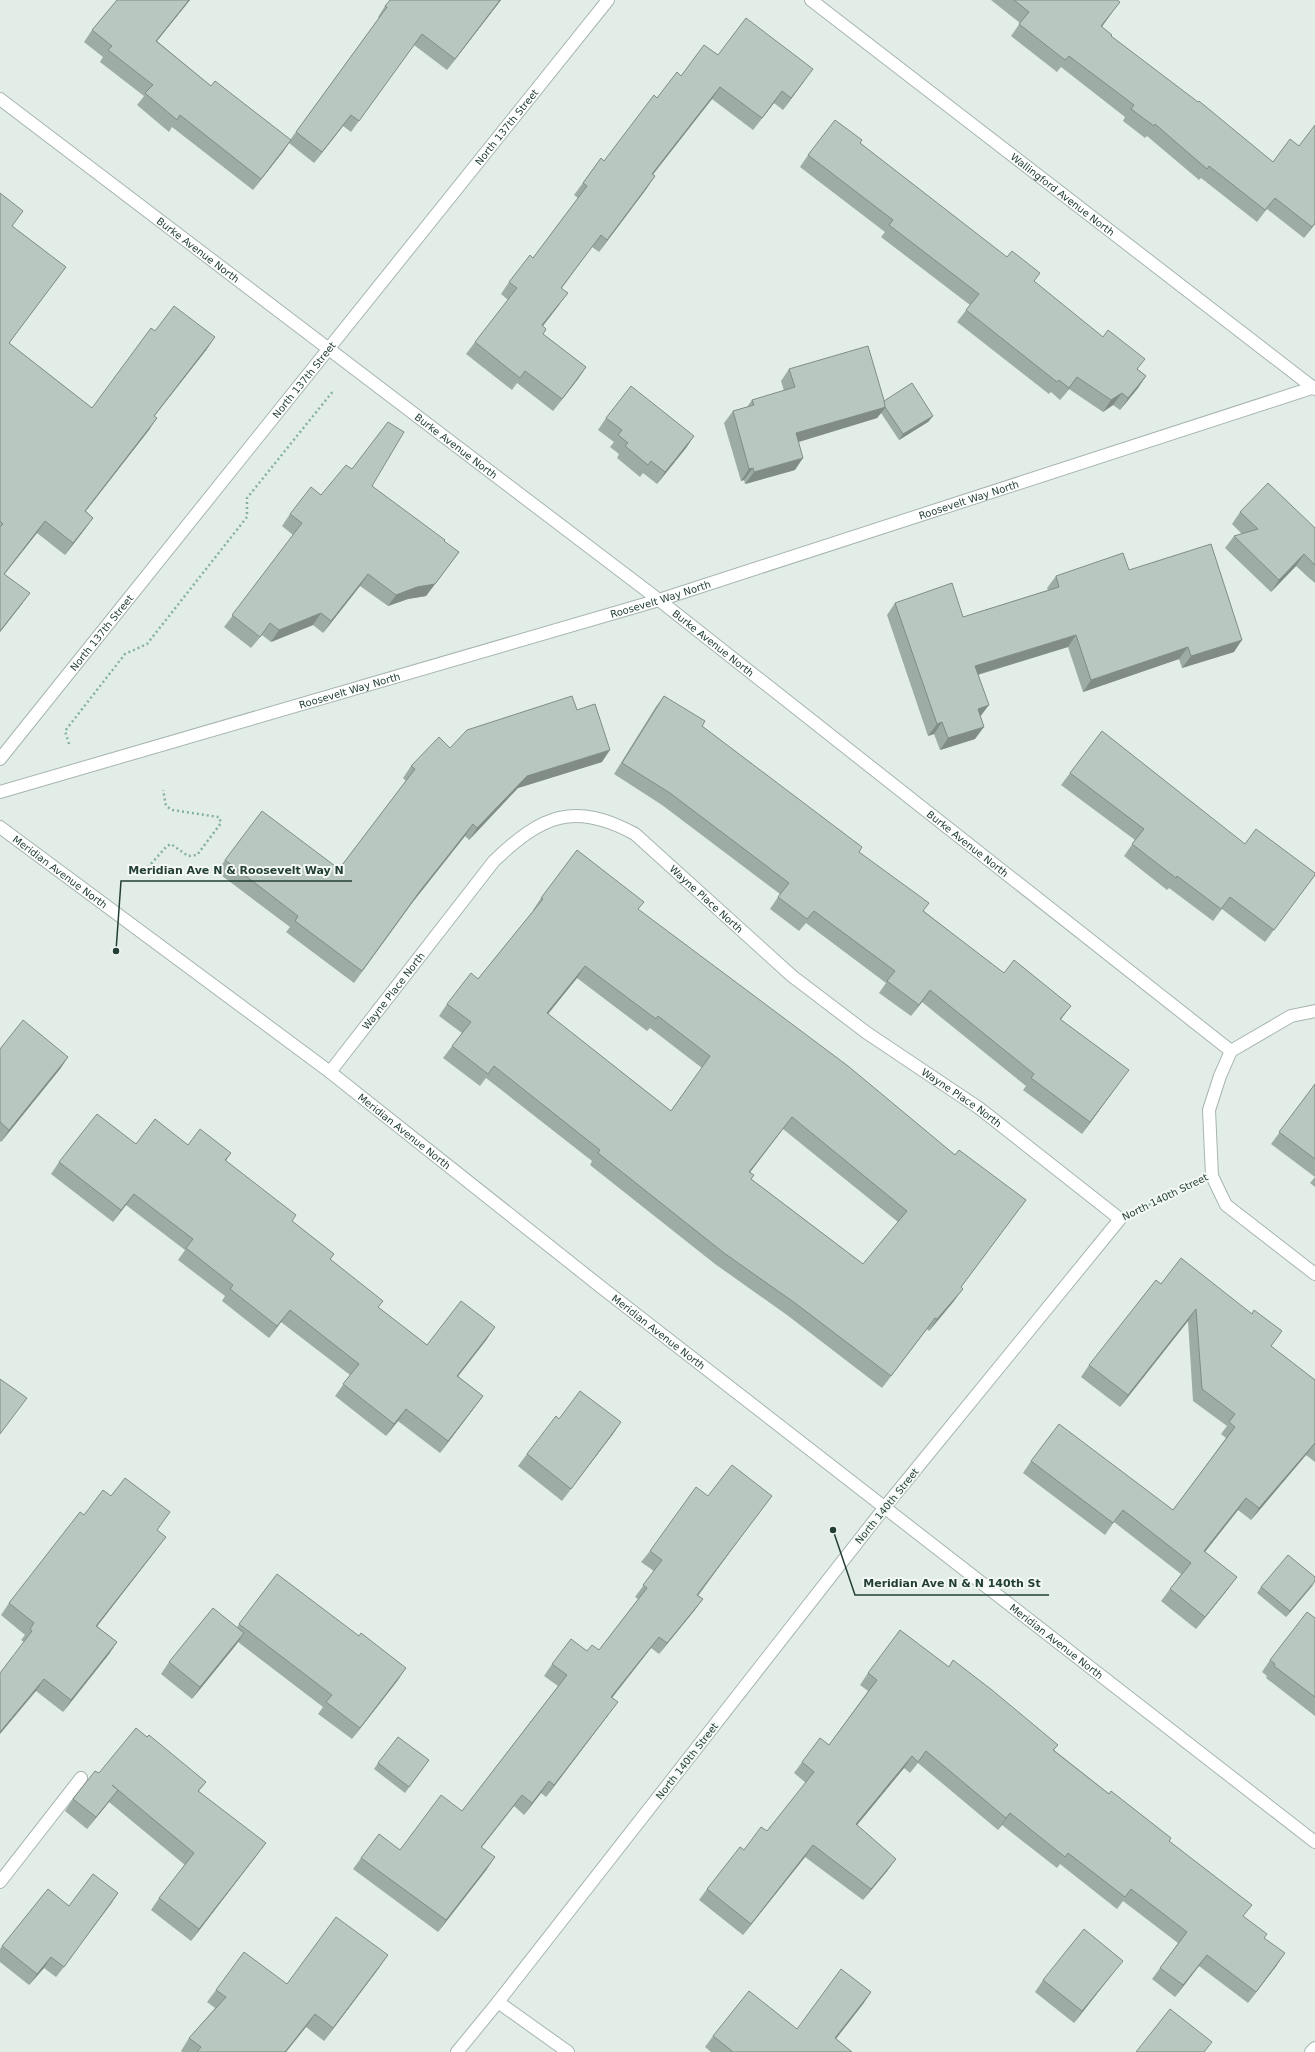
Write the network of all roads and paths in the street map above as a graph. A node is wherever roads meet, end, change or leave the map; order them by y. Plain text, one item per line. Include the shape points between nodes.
1 (608, 0) edge
2 (811, 0) edge
3 (0, 99) edge
4 (330, 349) junction
5 (1314, 388) edge
6 (334, 390) dead end
7 (659, 600) junction
8 (70, 751) dead end
9 (0, 759) edge
10 (163, 790) dead end
11 (0, 792) edge
12 (0, 826) edge
13 (141, 875) dead end
14 (1315, 1011) edge
15 (1231, 1051) junction
16 (330, 1072) junction
17 (1212, 1176) junction
18 (1120, 1219) junction
19 (1315, 1274) edge
20 (885, 1507) junction
21 (81, 1778) dead end
22 (1315, 1842) edge
23 (0, 1882) edge
24 (498, 2002) junction
25 (1315, 2048) edge
26 (456, 2052) edge
27 (568, 2052) edge
28 (1311, 2052) edge

1 - 4 street, North 137th Street
2 - 5 street, Wallingford Avenue North
3 - 4 street, Burke Avenue North
4 - 7 street, Burke Avenue North
4 - 9 street, North 137th Street
5 - 7 street, Roosevelt Way North
6 - 8 path via 247,498 247,517 152,638 147,644 125,654 65,731
7 - 11 street, Roosevelt Way North
7 - 15 street, Burke Avenue North
10 - 13 path via 166,806 172,810 219,817 221,823 197,855 188,856 171,844
12 - 16 street, Meridian Avenue North
14 - 15 street via 1291,1016
15 - 17 street, North 140th Street via 1209,1110
16 - 18 street, Wayne Place North via 494,861 542,823 576,814 613,822 635,834 792,976 867,1033 979,1108
16 - 20 street, Meridian Avenue North via 601,1287
17 - 18 path, North 140th Street
17 - 19 street via 1226,1205
18 - 20 street, North 140th Street
20 - 22 street, Meridian Avenue North
20 - 24 street, North 140th Street
21 - 23 street
24 - 26 street, North 140th Street
24 - 27 street
25 - 28 street

